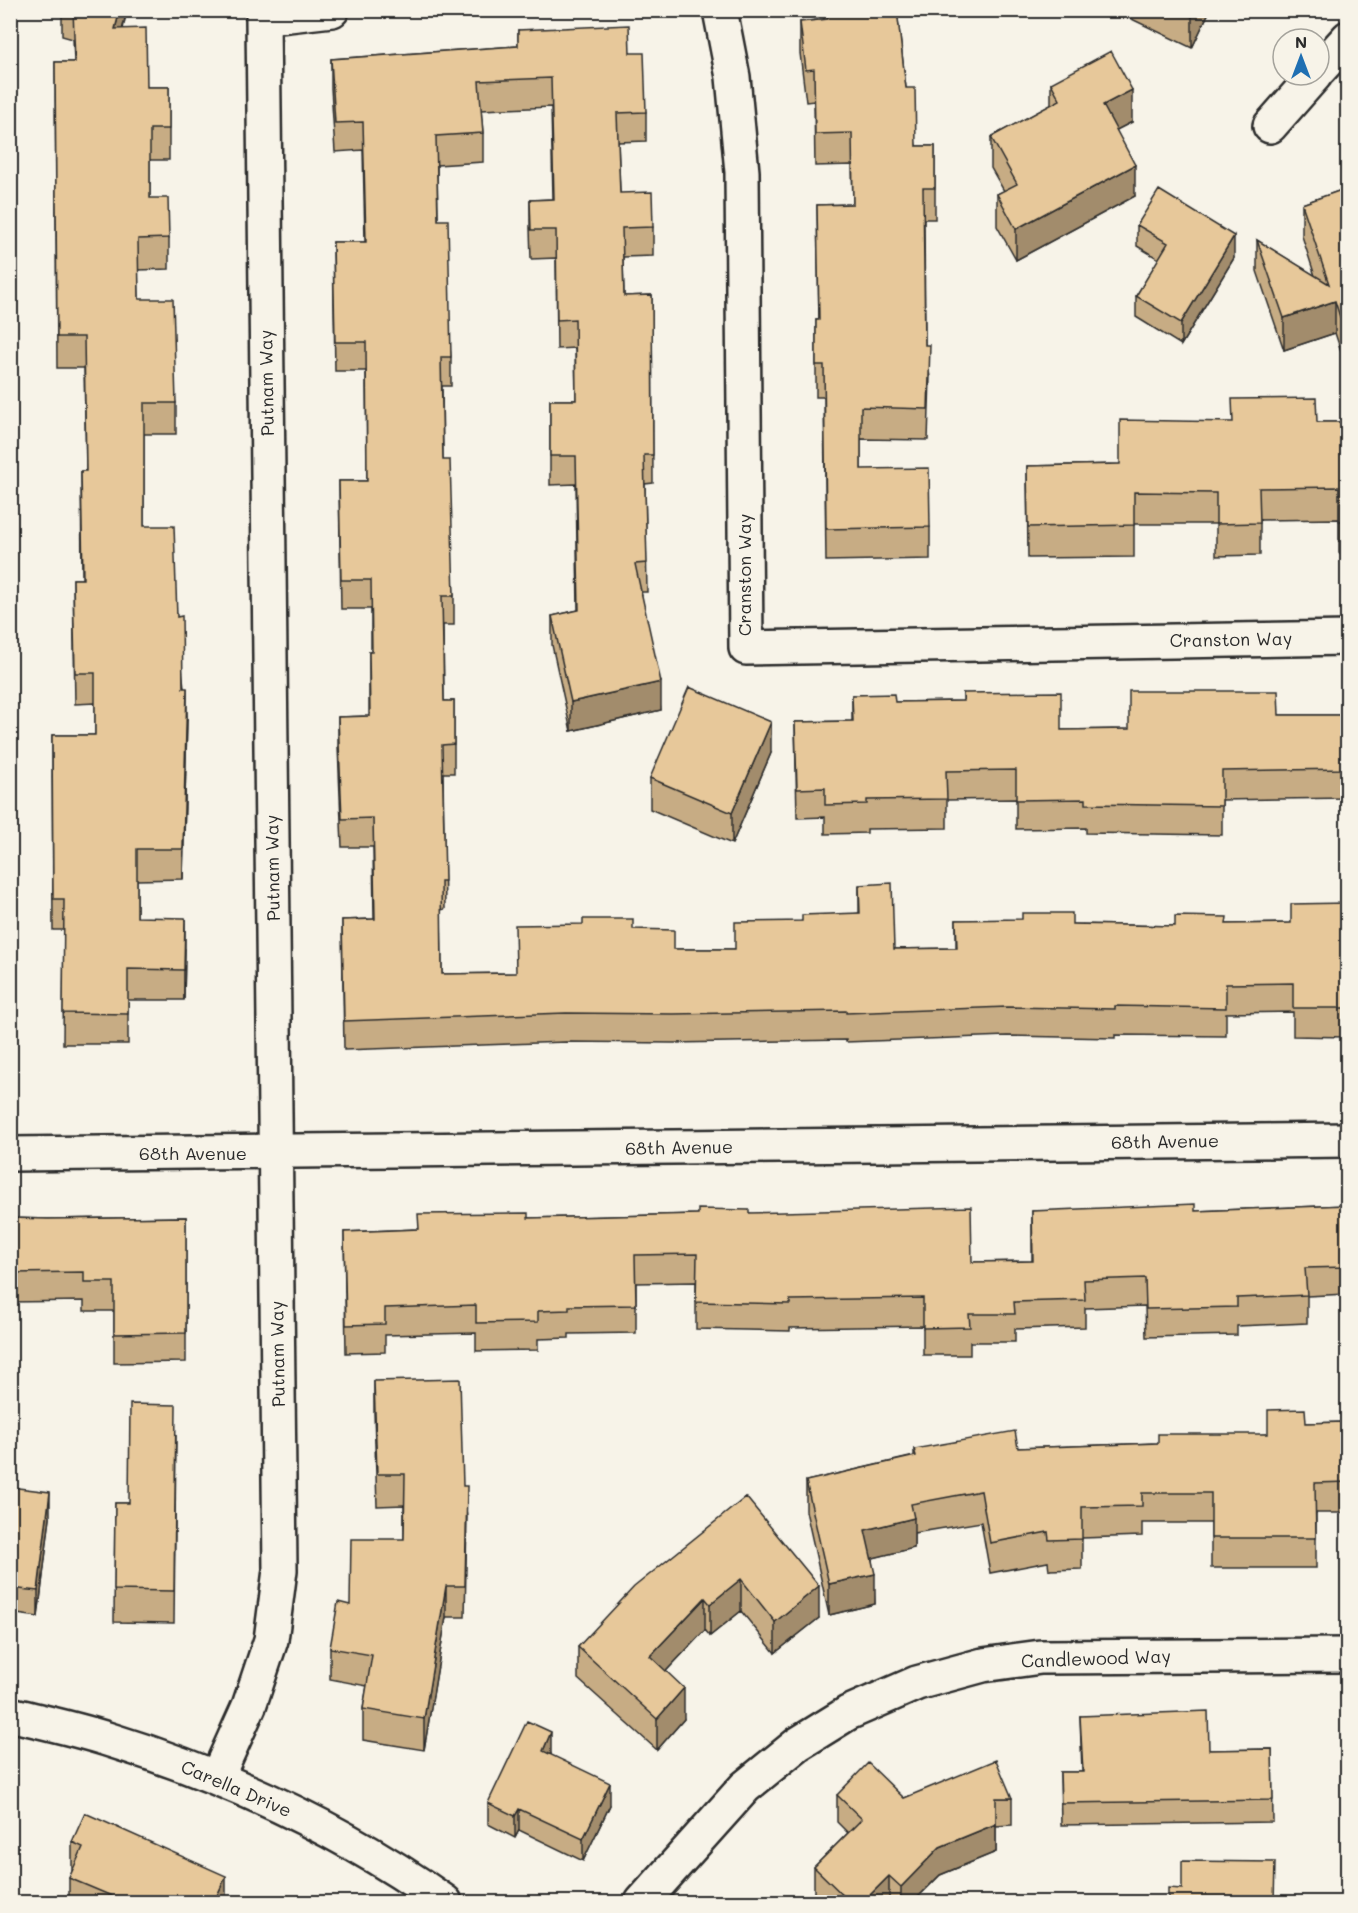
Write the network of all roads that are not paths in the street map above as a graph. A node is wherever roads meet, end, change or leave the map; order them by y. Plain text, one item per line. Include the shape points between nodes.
1 (332, 10) edge
2 (720, 10) edge
3 (1347, 38) edge
4 (1331, 56) edge
5 (1304, 87) edge
6 (1270, 126) dead end
7 (1347, 638) edge
8 (1347, 1140) edge
9 (277, 1153) junction
10 (10, 1154) edge
11 (1347, 1655) edge
12 (10, 1714) edge
13 (217, 1778) junction
14 (445, 1902) edge
15 (642, 1902) edge

1 - 9 street, Putnam Way via 262,18
2 - 7 street, Cranston Way via 733,77 742,172 746,648
3 - 4 street
5 - 6 street
8 - 9 street, 68th Avenue
9 - 10 street, 68th Avenue
9 - 13 street, Putnam Way via 280,1570 271,1640 249,1706
11 - 15 street, Candlewood Way via 1041,1657 982,1665 917,1683 848,1713 798,1744 745,1787
12 - 13 street, Carella Drive via 107,1739
13 - 14 street, Carella Drive via 320,1826

